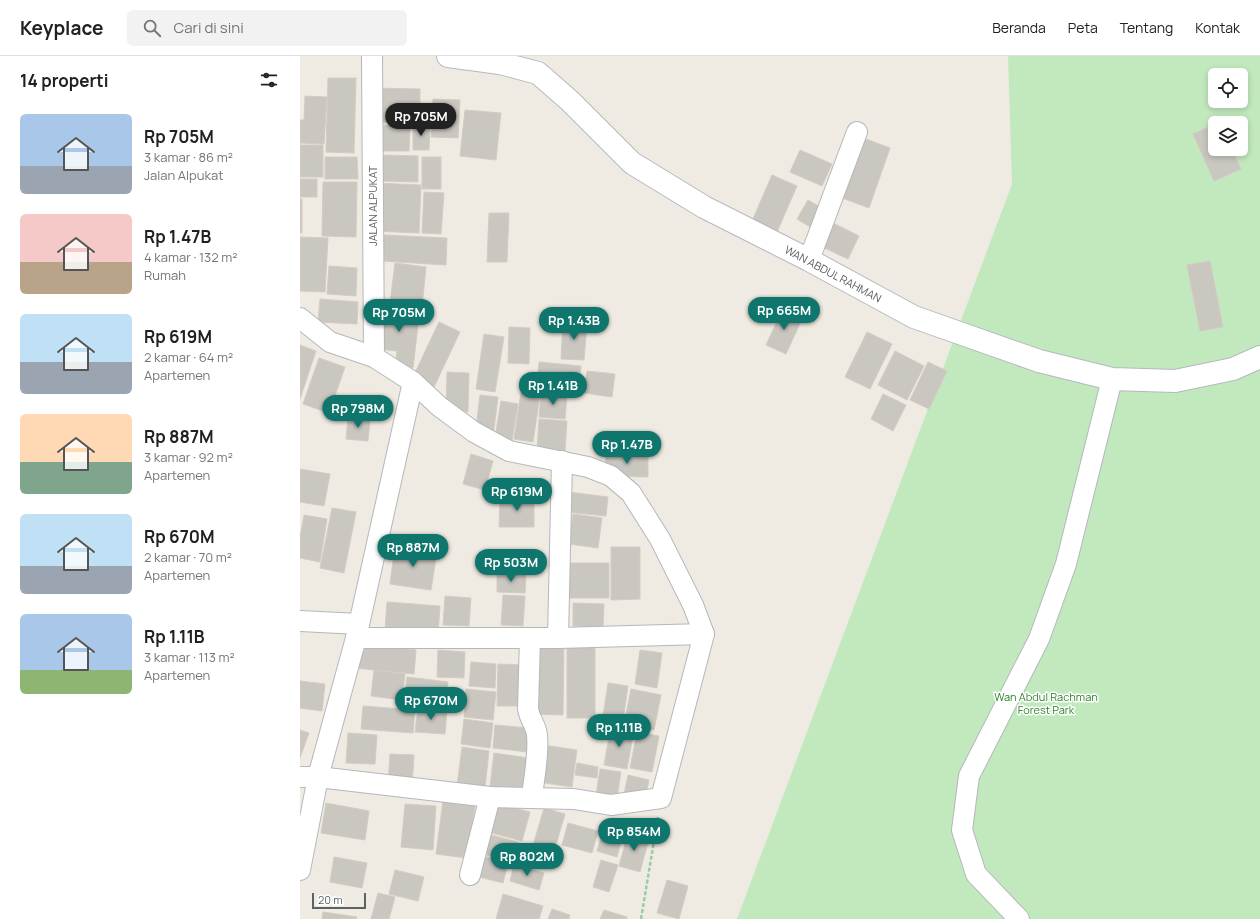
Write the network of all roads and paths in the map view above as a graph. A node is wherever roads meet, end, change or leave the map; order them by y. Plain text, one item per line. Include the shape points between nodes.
1 (372, 56) edge
2 (448, 56) edge
3 (857, 132) dead end
4 (809, 260) junction
5 (300, 318) edge
6 (374, 357) junction
7 (1260, 357) edge
8 (1112, 379) junction
9 (413, 382) junction
10 (562, 460) junction
11 (300, 621) edge
12 (358, 631) junction
13 (704, 634) junction
14 (530, 638) junction
15 (558, 638) junction
16 (309, 777) edge
17 (490, 797) junction
18 (532, 797) junction
19 (661, 798) junction
20 (300, 870) edge
21 (470, 875) dead end
22 (641, 919) edge
23 (1019, 919) edge

1 - 6 street, JALAN ALPUKAT
2 - 4 street, WAN ABDUL RAHMAN via 500,63 538,73 632,163 704,207
3 - 4 street
4 - 8 street, WAN ABDUL RAHMAN via 914,317 1039,361
5 - 6 street via 330,342
6 - 9 street
7 - 8 street, WAN ABDUL RAHMAN via 1233,369 1175,381
8 - 23 street via 1066,564 1039,639 969,776 962,830 976,874
9 - 10 street via 474,432 509,451
9 - 12 street
10 - 13 street via 611,476 630,493 660,539 693,605
10 - 15 street
11 - 12 street
12 - 14 street
12 - 16 street
13 - 15 street
13 - 19 street
14 - 15 street
14 - 18 street via 528,708 537,732
16 - 17 street
16 - 20 street
17 - 18 street
17 - 21 street
18 - 19 street via 574,799 611,805
19 - 22 path

